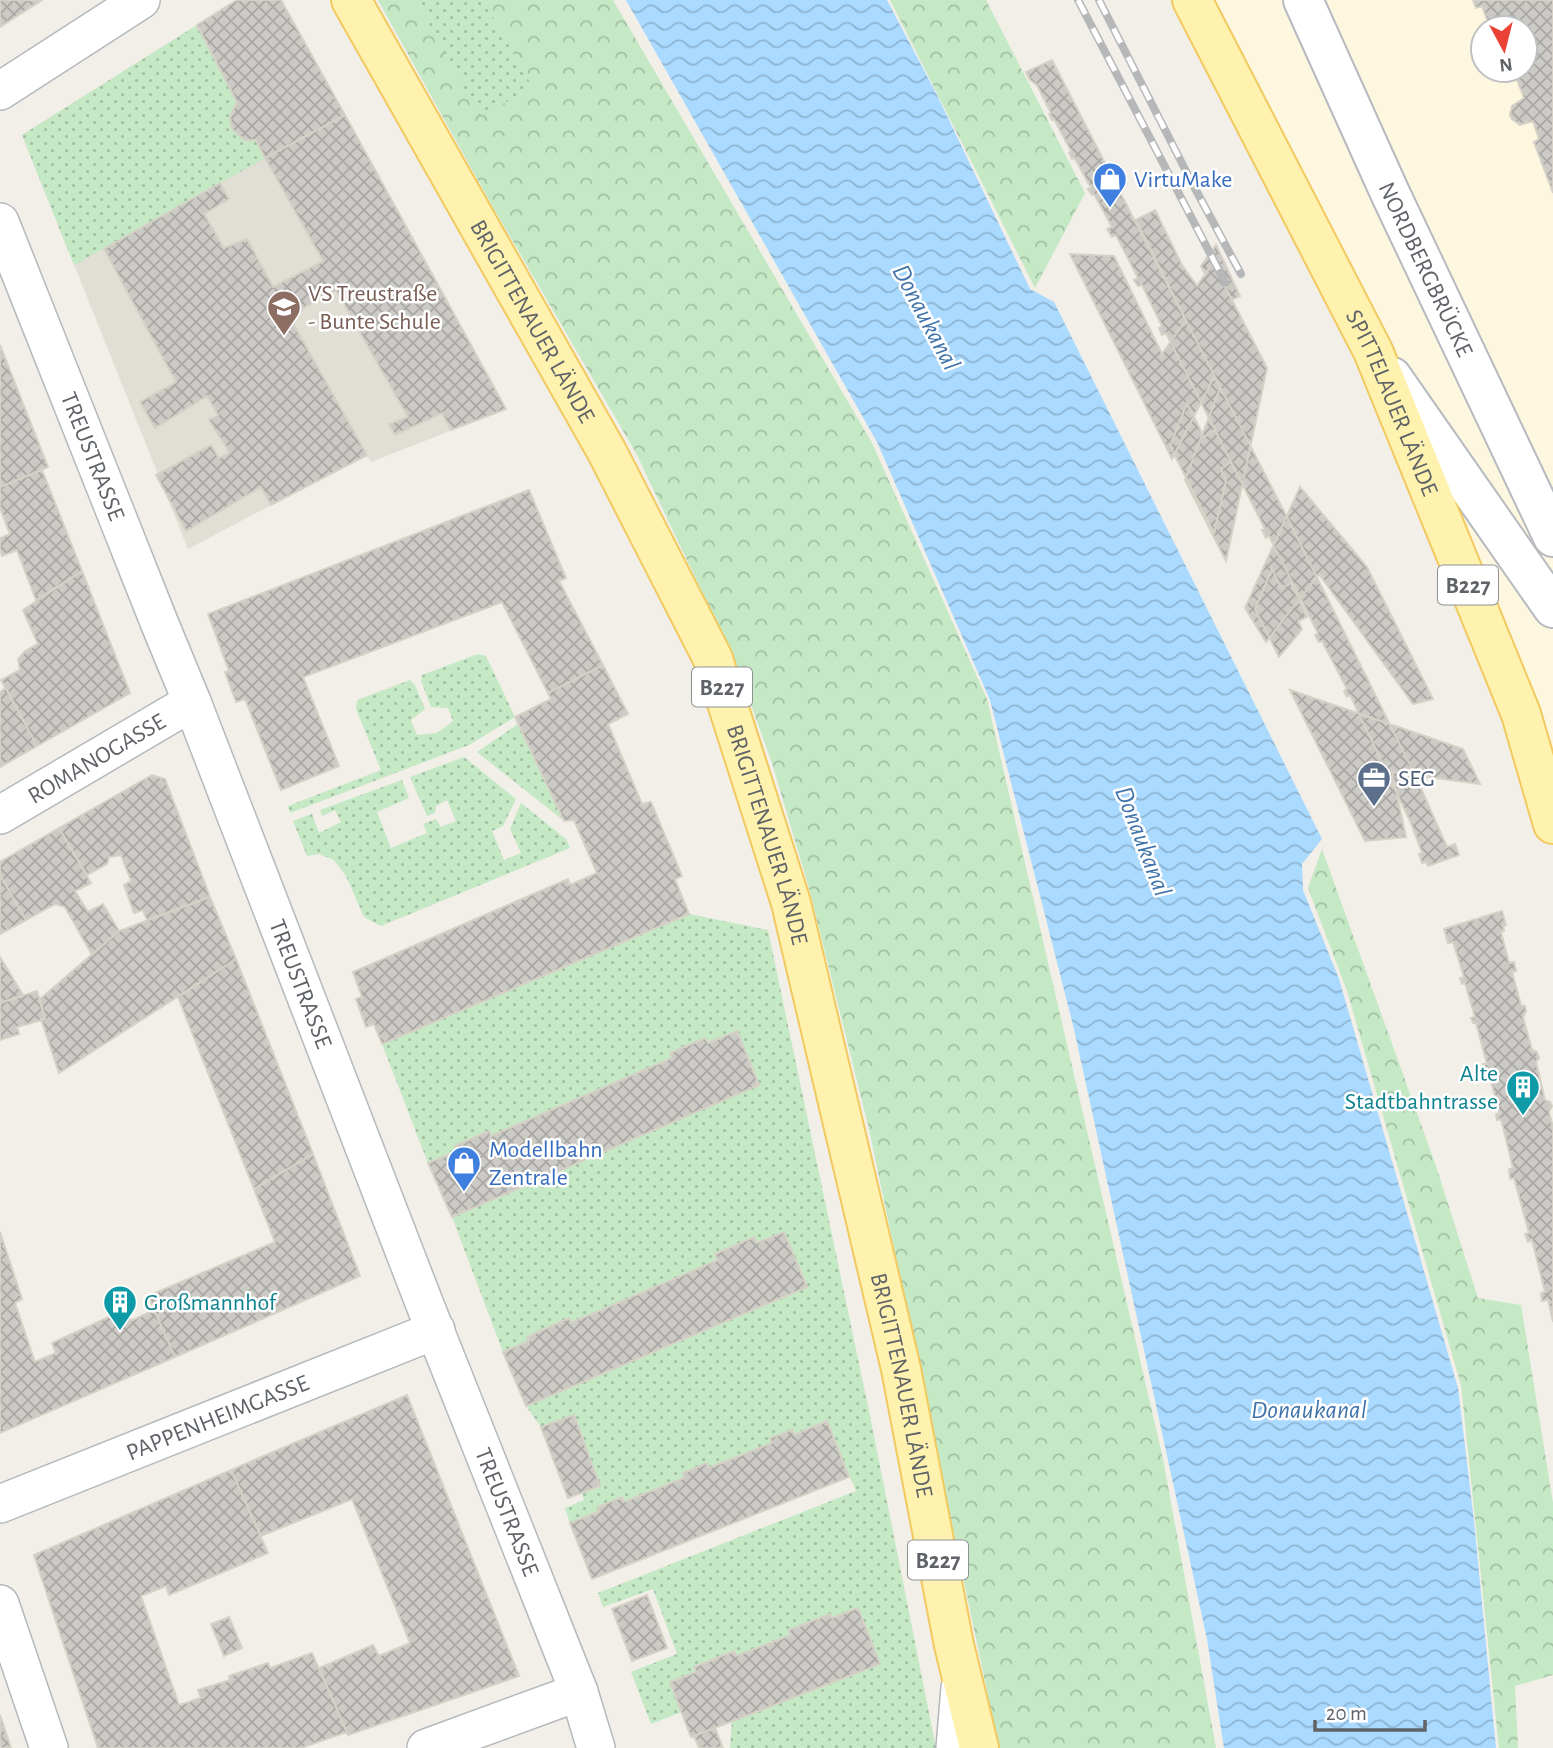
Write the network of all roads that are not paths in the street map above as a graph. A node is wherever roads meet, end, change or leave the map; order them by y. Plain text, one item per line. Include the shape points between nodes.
1 (141, 0) edge
2 (351, 0) edge
3 (1192, 0) edge
4 (1303, 0) edge
5 (0, 91) edge
6 (0, 222) edge
7 (1373, 351) junction
8 (1553, 537) edge
9 (1553, 608) edge
10 (192, 702) junction
11 (0, 815) edge
12 (1553, 824) edge
13 (436, 1330) junction
14 (0, 1504) edge
15 (0, 1604) edge
16 (961, 1677) junction
17 (579, 1692) junction
18 (49, 1748) edge
19 (425, 1748) edge
20 (596, 1748) edge
21 (955, 1748) edge
22 (979, 1748) edge

1 - 5 street
2 - 16 main road, BRIGITTENAUER LÄNDE / B227 via 607,452 713,659 791,903 901,1369
3 - 7 main road, SPITTELAUER LÄNDE / B227
4 - 8 main road, NORDBERGBRÜCKE
6 - 10 street, TREUSTRASSE
7 - 9 main road
7 - 12 main road, SPITTELAUER LÄNDE / B227 via 1521,714
10 - 11 street, ROMANOGASSE
10 - 13 street, TREUSTRASSE
13 - 14 street, PAPPENHEIMGASSE
13 - 17 street, TREUSTRASSE
15 - 18 street
16 - 21 street
16 - 22 main road, BRIGITTENAUER LÄNDE / B227
17 - 19 street
17 - 20 street, TREUSTRASSE

